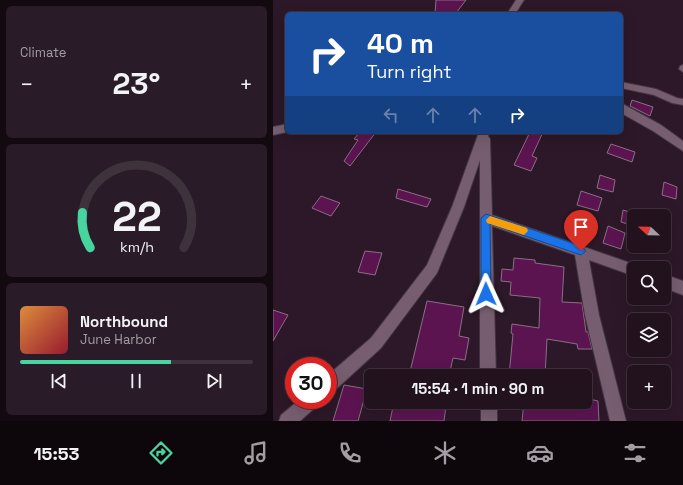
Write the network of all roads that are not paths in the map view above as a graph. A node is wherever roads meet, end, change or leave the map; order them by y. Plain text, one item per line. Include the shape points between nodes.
1 (520, 0) edge
2 (512, 12) edge
3 (623, 85) edge
4 (683, 102) edge
5 (623, 109) edge
6 (285, 128) edge
7 (273, 131) edge
8 (483, 134) edge
9 (484, 134) edge
10 (683, 147) edge
11 (486, 218) junction
12 (581, 251) junction
13 (627, 267) edge
14 (671, 284) edge
15 (683, 288) edge
16 (488, 369) edge
17 (337, 377) edge
18 (301, 409) edge
19 (489, 409) edge
20 (287, 421) edge
21 (489, 421) edge
22 (618, 421) edge

1 - 2 street
3 - 4 street via 656,92
5 - 10 street via 657,128
6 - 7 street
8 - 17 street via 433,269 376,343
9 - 11 street
11 - 12 street
11 - 16 street
12 - 13 street
12 - 22 street via 592,316
14 - 15 street
18 - 20 street
19 - 21 street

